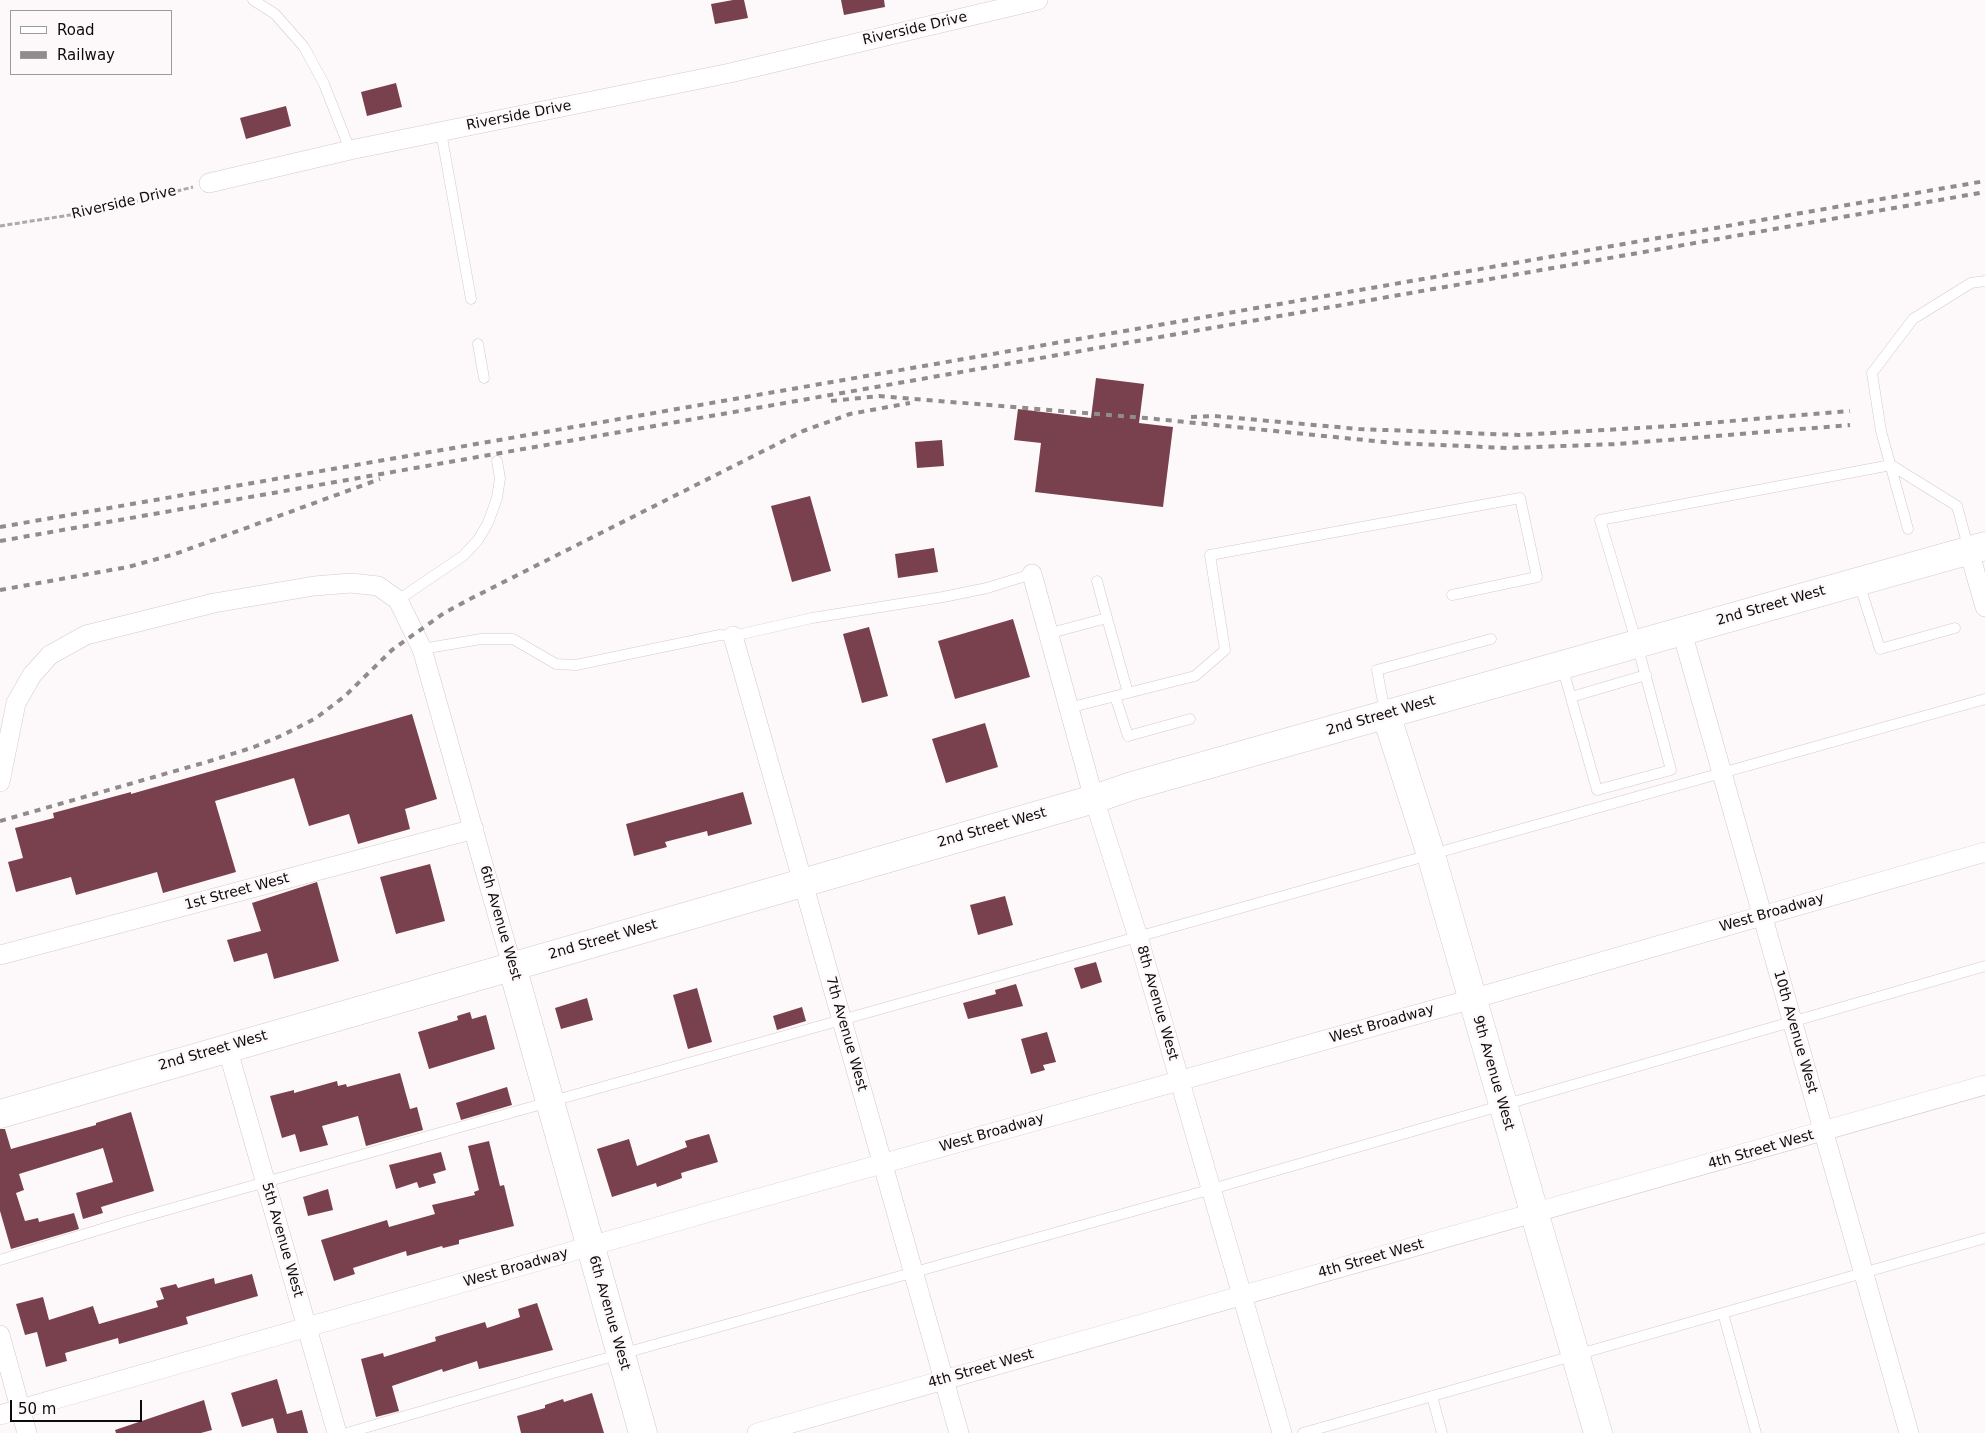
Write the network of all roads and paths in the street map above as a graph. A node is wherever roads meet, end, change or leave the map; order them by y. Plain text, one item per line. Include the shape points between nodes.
1 (252, 0) edge
2 (1038, 0) edge
3 (441, 132) junction
4 (350, 150) junction
5 (209, 183) joint
6 (0, 226) edge
7 (1985, 281) edge
8 (471, 299) dead end
9 (478, 344) dead end
10 (484, 378) dead end
11 (497, 461) dead end
12 (1891, 465) junction
13 (1908, 529) dead end
14 (1977, 548) edge
15 (1032, 574) joint
16 (1097, 582) dead end
17 (1858, 582) junction
18 (1452, 596) dead end
19 (398, 600) junction
20 (1985, 607) edge
21 (1106, 618) junction
22 (1955, 628) dead end
23 (1682, 632) junction
24 (1047, 634) junction
25 (733, 636) junction
26 (1492, 639) dead end
27 (1637, 644) junction
28 (422, 649) junction
29 (1562, 665) junction
30 (1646, 675) junction
31 (1128, 693) junction
32 (1115, 696) junction
33 (1571, 697) junction
34 (1985, 699) edge
35 (1068, 708) junction
36 (1386, 714) junction
37 (1190, 719) dead end
38 (1722, 773) junction
39 (0, 782) edge
40 (1094, 799) junction
41 (474, 829) junction
42 (1985, 852) edge
43 (1431, 855) junction
44 (803, 882) junction
45 (1762, 916) junction
46 (1138, 937) junction
47 (0, 955) edge
48 (512, 966) junction
49 (1985, 966) edge
50 (1472, 999) junction
51 (842, 1019) junction
52 (1792, 1021) junction
53 (227, 1047) junction
54 (1180, 1080) junction
55 (1985, 1085) edge
56 (550, 1102) junction
57 (1502, 1104) junction
58 (0, 1114) edge
59 (1823, 1132) junction
60 (883, 1163) junction
61 (266, 1182) junction
62 (1212, 1189) junction
63 (1534, 1213) junction
64 (1985, 1238) edge
65 (590, 1246) junction
66 (0, 1260) edge
67 (914, 1273) junction
68 (1863, 1273) junction
69 (1243, 1294) junction
70 (1723, 1313) junction
71 (307, 1328) junction
72 (0, 1334) edge
73 (620, 1354) junction
74 (1575, 1355) junction
75 (944, 1380) junction
76 (1432, 1396) junction
77 (21, 1409) junction
78 (0, 1415) edge
79 (28, 1433) edge
80 (338, 1433) edge
81 (347, 1433) edge
82 (643, 1433) edge
83 (757, 1433) edge
84 (959, 1433) edge
85 (1282, 1433) edge
86 (1303, 1433) edge
87 (1442, 1433) edge
88 (1598, 1433) edge
89 (1756, 1433) edge
90 (1909, 1433) edge

1 - 4 lane via 275,14 304,46 324,84
2 - 3 street, Riverside Drive via 722,75
3 - 4 street, Riverside Drive
3 - 8 lane
4 - 5 street, Riverside Drive
5 - 6 path, Riverside Drive via 102,210
7 - 12 lane via 1971,283 1913,319 1872,373
9 - 10 lane
11 - 19 lane via 500,478 497,498 478,540 463,556
12 - 13 lane
12 - 14 lane via 1957,506
12 - 27 lane via 1600,520
14 - 17 main road, 2nd Street West
14 - 20 street
15 - 24 street, 8th Avenue West
15 - 25 lane via 987,588 812,618
16 - 21 lane
17 - 22 lane via 1880,648
17 - 23 main road, 2nd Street West
18 - 31 lane via 1537,577 1520,498 1210,555 1225,650 1194,676
19 - 28 street, 6th Avenue West
19 - 39 street, 6th Avenue West via 378,586 351,583 314,586 214,603 86,635 50,655 32,675 16,703
21 - 24 lane
21 - 31 lane
23 - 27 main road, 2nd Street West
23 - 38 street, 10th Avenue West
24 - 35 street, 8th Avenue West
25 - 28 lane via 576,665 556,664 513,639 481,639
25 - 44 street, 7th Avenue West
26 - 36 lane via 1377,670
27 - 29 main road, 2nd Street West
27 - 30 lane
28 - 41 street, 6th Avenue West
29 - 33 lane
29 - 36 main road, 2nd Street West
30 - 33 lane
30 - 33 lane via 1671,770 1597,790
31 - 32 lane
32 - 35 lane
32 - 37 lane via 1128,736
34 - 38 lane
35 - 40 street, 8th Avenue West
36 - 40 main road, 2nd Street West
36 - 43 main road, 9th Avenue West
38 - 43 lane
38 - 45 street, 10th Avenue West
40 - 44 main road, 2nd Street West
40 - 46 street, 8th Avenue West
41 - 47 street, 1st Street West
41 - 48 street, 6th Avenue West
42 - 45 street, West Broadway
43 - 46 lane
43 - 50 main road, 9th Avenue West
44 - 48 main road, 2nd Street West
44 - 51 street, 7th Avenue West
45 - 50 street, West Broadway
45 - 52 street, 10th Avenue West
46 - 51 lane
46 - 54 street, 8th Avenue West
48 - 53 main road, 2nd Street West
48 - 56 main road, 6th Avenue West
49 - 52 lane
50 - 54 street, West Broadway
50 - 57 main road, 9th Avenue West
51 - 56 lane
51 - 60 street, 7th Avenue West
52 - 57 lane
52 - 59 street, 10th Avenue West
53 - 58 main road, 2nd Street West
53 - 61 street, 5th Avenue West
54 - 60 street, West Broadway
54 - 62 street, 8th Avenue West
55 - 59 street, 4th Street West
56 - 61 lane
56 - 65 main road, 6th Avenue West
57 - 62 lane
57 - 63 main road, 9th Avenue West
59 - 63 street, 4th Street West
59 - 68 street, 10th Avenue West
60 - 65 street, West Broadway
60 - 67 street, 7th Avenue West
61 - 66 lane
61 - 71 street, 5th Avenue West
62 - 67 lane
62 - 69 street, 8th Avenue West
63 - 69 street, 4th Street West
63 - 74 main road, 9th Avenue West
64 - 68 lane
65 - 71 street, West Broadway
65 - 73 main road, 6th Avenue West
67 - 73 lane
67 - 75 street, 7th Avenue West
68 - 70 lane
68 - 90 street, 10th Avenue West
69 - 75 street, 4th Street West
69 - 85 street, 8th Avenue West
70 - 74 lane
70 - 89 lane
71 - 77 street, West Broadway
71 - 80 street, 5th Avenue West
72 - 77 street
73 - 81 lane
73 - 82 main road, 6th Avenue West
74 - 76 lane
74 - 88 main road, 9th Avenue West
75 - 83 street, 4th Street West
75 - 84 street, 7th Avenue West
76 - 86 lane
76 - 87 lane
77 - 78 street, West Broadway
77 - 79 street

